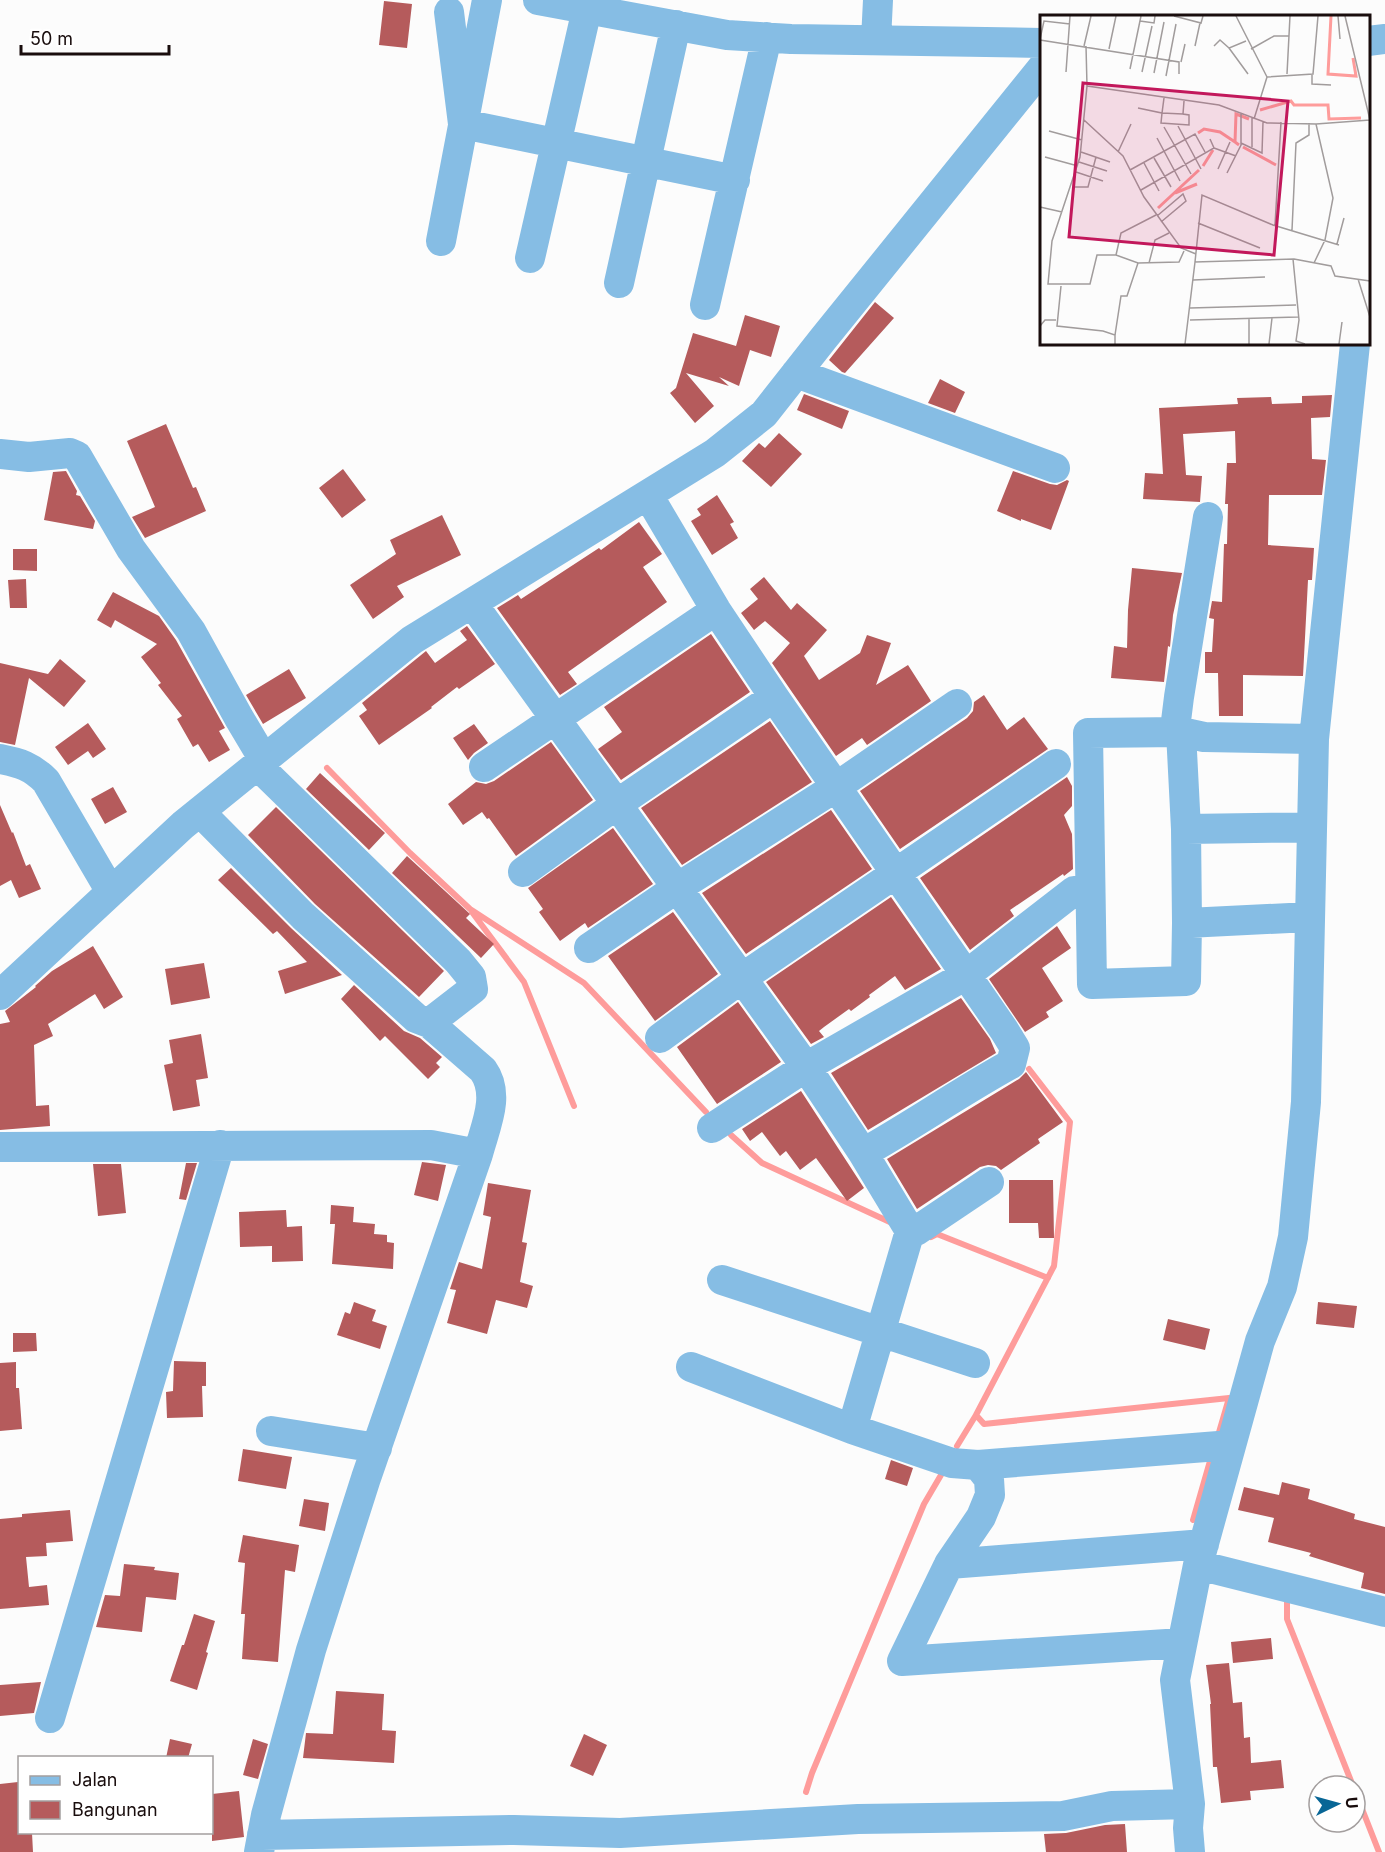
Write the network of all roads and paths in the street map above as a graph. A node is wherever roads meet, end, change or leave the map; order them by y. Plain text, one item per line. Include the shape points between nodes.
1 (487, 0) edge
2 (538, 0) edge
3 (878, 0) edge
4 (586, 9) junction
5 (644, 9) edge
6 (449, 12) dead end
7 (676, 25) junction
8 (767, 37) junction
9 (1385, 39) edge
10 (876, 40) junction
11 (1370, 41) edge
12 (1040, 43) edge
13 (1040, 69) edge
14 (462, 124) junction
15 (555, 143) junction
16 (646, 161) junction
17 (735, 180) junction
18 (441, 241) dead end
19 (530, 258) dead end
20 (620, 283) dead end
21 (705, 305) dead end
22 (1355, 345) edge
23 (796, 373) junction
24 (0, 454) edge
25 (1056, 468) dead end
26 (648, 495) junction
27 (1208, 518) dead end
28 (472, 603) junction
29 (716, 610) junction
30 (774, 697) junction
31 (957, 704) dead end
32 (555, 718) junction
33 (1181, 732) junction
34 (1314, 739) junction
35 (0, 759) edge
36 (260, 763) junction
37 (1056, 764) dead end
38 (484, 767) dead end
39 (836, 787) junction
40 (617, 804) junction
41 (200, 812) junction
42 (1312, 827) junction
43 (1186, 829) junction
44 (523, 872) dead end
45 (896, 873) junction
46 (677, 888) junction
47 (1074, 891) dead end
48 (111, 892) junction
49 (1309, 918) junction
50 (1186, 923) junction
51 (589, 948) dead end
52 (966, 975) junction
53 (742, 978) junction
54 (0, 995) edge
55 (429, 1023) junction
56 (660, 1038) dead end
57 (806, 1067) junction
58 (711, 1128) dead end
59 (220, 1145) junction
60 (0, 1147) edge
61 (863, 1153) junction
62 (478, 1154) junction
63 (989, 1182) dead end
64 (910, 1231) junction
65 (722, 1280) dead end
66 (881, 1331) junction
67 (975, 1363) dead end
68 (691, 1367) dead end
69 (852, 1429) junction
70 (272, 1431) dead end
71 (1231, 1445) junction
72 (377, 1448) junction
73 (978, 1465) junction
74 (1201, 1555) junction
75 (949, 1564) junction
76 (1385, 1612) edge
77 (1182, 1643) junction
78 (50, 1718) dead end
79 (1190, 1804) junction
80 (261, 1843) edge
81 (1190, 1852) edge

1 - 14 street
2 - 4 street
3 - 10 street
4 - 5 street
4 - 15 street
5 - 7 street
6 - 14 street
7 - 8 street via 727,35
7 - 16 street
8 - 10 street
8 - 17 street
9 - 11 street
10 - 12 street
13 - 23 street
14 - 15 street
14 - 18 street
15 - 16 street
15 - 19 street
16 - 17 street
16 - 20 street
17 - 21 street
22 - 34 street
23 - 25 street
23 - 26 street via 764,414 715,453
24 - 36 street via 77,456 131,549 191,631
26 - 28 street
26 - 29 street
27 - 33 street via 1176,721
28 - 32 street
28 - 36 street via 412,639
29 - 30 street
29 - 32 street
30 - 39 street
30 - 40 street
31 - 39 street
32 - 38 street
32 - 40 street
33 - 34 street via 1204,737
33 - 43 street
33 - 50 street via 1088,733 1092,984 1186,981
34 - 42 street
35 - 48 street via 18,762 45,781
36 - 41 street
36 - 55 street via 471,977 473,989
37 - 45 street
39 - 45 street
39 - 46 street
40 - 44 street
40 - 46 street
41 - 48 street
41 - 55 street via 303,916 416,1018
42 - 43 street
42 - 49 street
43 - 50 street
45 - 52 street
45 - 53 street
46 - 51 street
46 - 53 street
47 - 52 street
48 - 54 street
49 - 50 street
49 - 71 street via 1306,1101 1293,1237 1282,1287 1260,1341
52 - 57 street
52 - 61 street via 1015,1048 1011,1064
53 - 56 street
53 - 57 street
55 - 62 street via 488,1077 490,1111
57 - 58 street
57 - 61 street
59 - 60 street
59 - 62 street via 431,1145
59 - 78 street
61 - 64 street
62 - 72 street
63 - 64 street via 916,1231
64 - 66 street
65 - 66 street
66 - 67 street
66 - 69 street
68 - 69 street
69 - 73 street via 952,1463
70 - 72 street
71 - 73 street
71 - 74 street
72 - 80 street via 311,1650
73 - 75 street via 989,1479 990,1495 981,1517
74 - 75 street
74 - 76 street
74 - 77 street
75 - 77 street via 902,1661
77 - 79 street via 1175,1680
79 - 80 street via 1112,1806 1063,1816 858,1819 620,1833 514,1830
79 - 81 street

